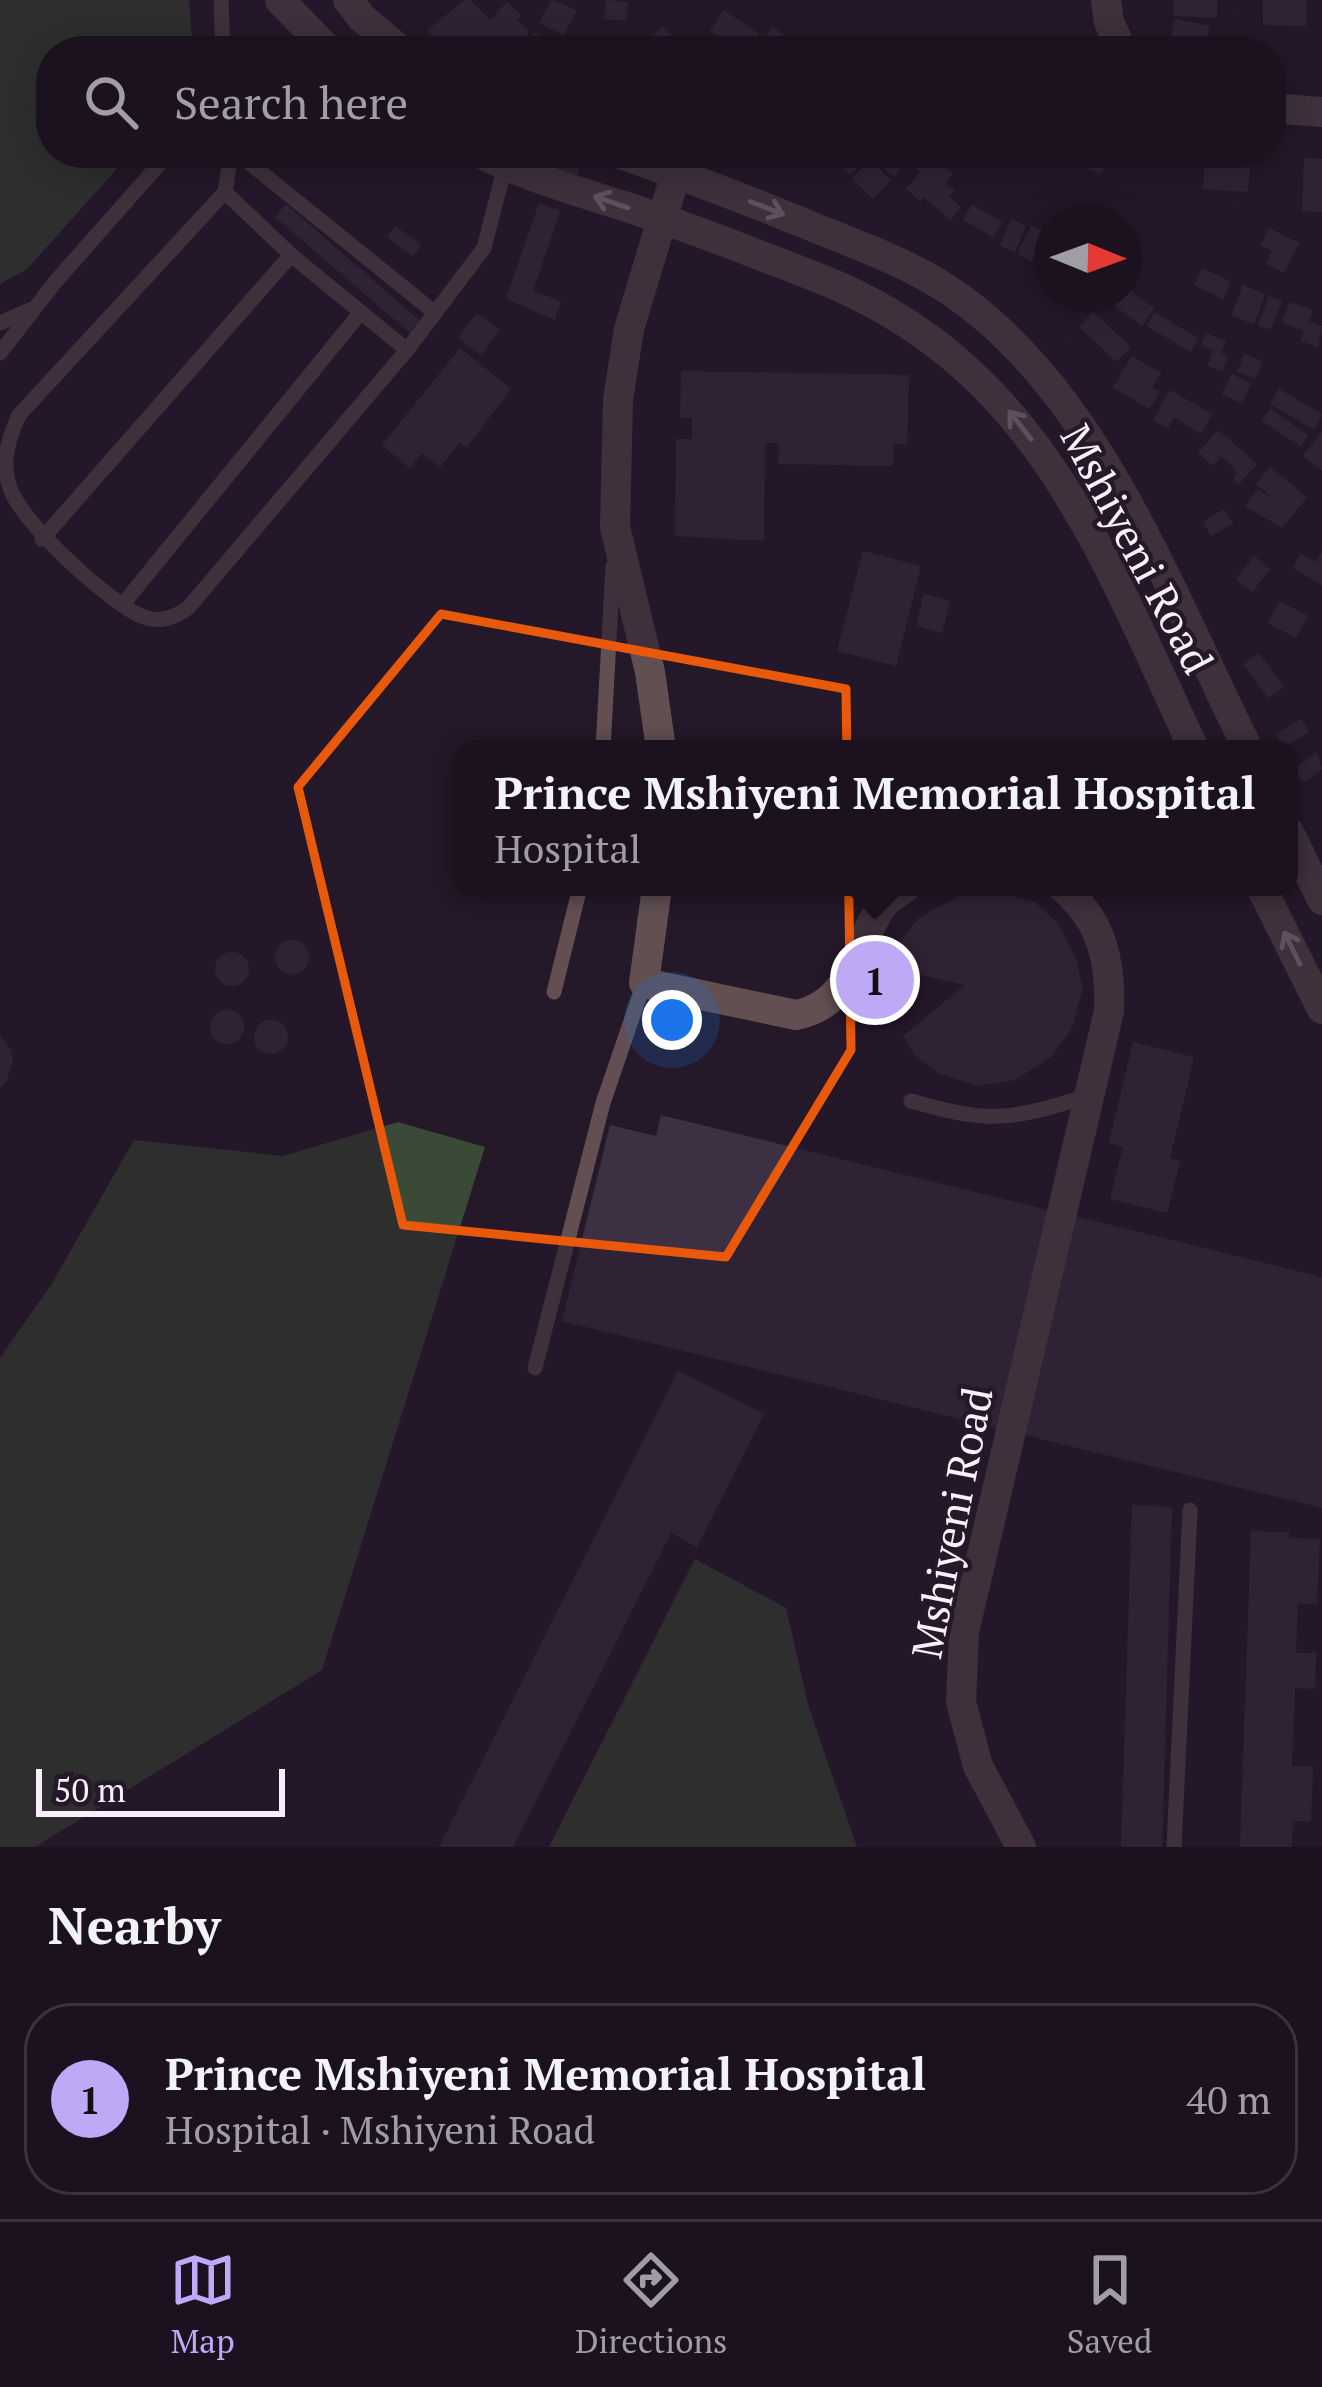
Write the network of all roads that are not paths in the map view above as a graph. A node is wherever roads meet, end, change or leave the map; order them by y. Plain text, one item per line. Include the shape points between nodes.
1 (221, 0) edge
2 (280, 0) edge
3 (348, 0) edge
4 (1106, 0) edge
5 (222, 36) edge
6 (315, 36) edge
7 (383, 36) edge
8 (1115, 36) edge
9 (1286, 109) edge
10 (1322, 112) edge
11 (156, 168) edge
12 (231, 168) edge
13 (253, 168) edge
14 (496, 168) edge
15 (527, 168) edge
16 (662, 168) edge
17 (676, 173) junction
18 (225, 192) junction
19 (664, 219) junction
20 (291, 255) junction
21 (35, 309) junction
22 (361, 312) junction
23 (434, 312) junction
24 (0, 323) edge
25 (407, 350) junction
26 (0, 353) edge
27 (615, 527) junction
28 (42, 538) junction
29 (123, 604) junction
30 (603, 740) edge
31 (660, 740) edge
32 (1191, 740) edge
33 (1244, 740) edge
34 (1298, 851) edge
35 (578, 896) edge
36 (656, 896) edge
37 (894, 896) edge
38 (1073, 896) edge
39 (1266, 896) edge
40 (1322, 900) edge
41 (644, 983) junction
42 (554, 992) dead end
43 (1322, 1006) edge
44 (1088, 1096) junction
45 (911, 1101) dead end
46 (535, 1368) dead end
47 (1190, 1510) dead end
48 (1021, 1847) edge
49 (1174, 1847) edge

1 - 5 lane
2 - 6 street
3 - 7 street
4 - 8 street
9 - 10 street
11 - 21 lane
12 - 18 lane
13 - 23 lane
14 - 23 lane via 484,248
19 -> 15 street, Mshiyeni Road
16 - 17 street
17 - 19 street
17 -> 33 street via 899,262 987,320 1079,422 1110,472
18 - 20 lane
18 - 28 lane via 19,415 7,478
19 - 27 street via 629,329
32 -> 19 street, Mshiyeni Road via 1057,474 957,357 874,304
20 - 22 lane
20 - 28 lane
21 - 24 lane
21 - 26 lane
22 - 25 lane
22 - 29 lane
23 - 25 lane
25 - 29 lane via 188,608 151,619
27 - 30 lane
27 - 31 street
28 - 29 lane
34 - 40 street
35 - 42 lane
36 - 41 street
37 - 41 street via 854,969 808,1012 776,1013
38 - 44 street, Mshiyeni Road via 1108,955 1109,1011
43 -> 39 street
41 - 46 lane via 603,1103
44 - 45 lane via 993,1118
44 - 48 street, Mshiyeni Road via 964,1632 962,1702 977,1766
47 - 49 lane

